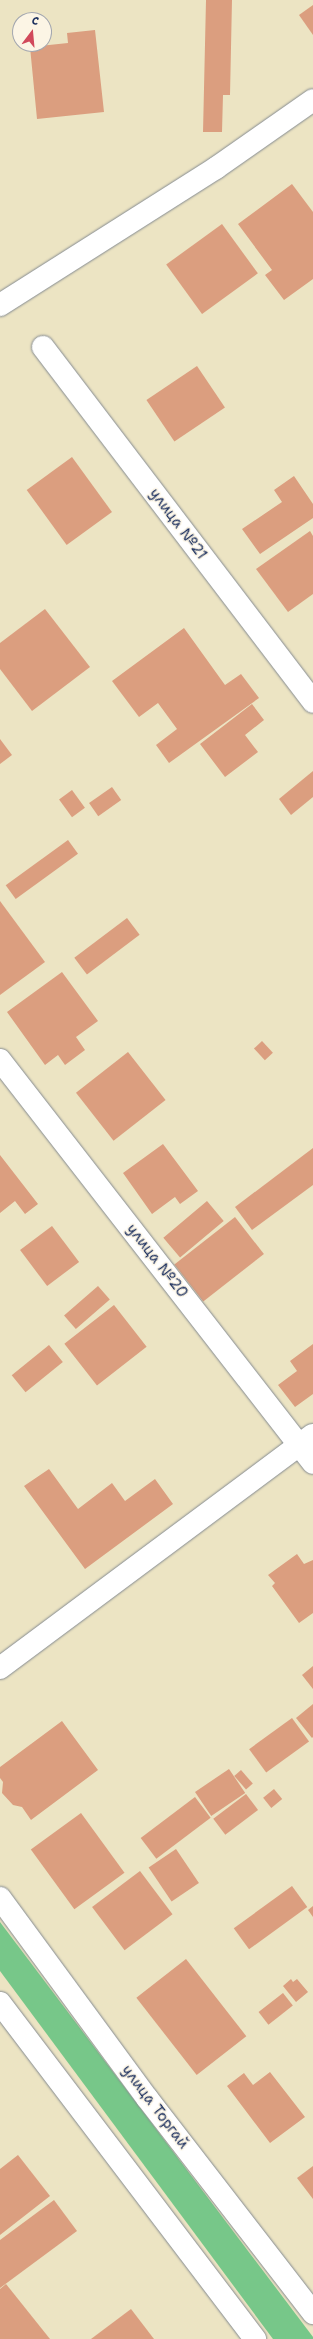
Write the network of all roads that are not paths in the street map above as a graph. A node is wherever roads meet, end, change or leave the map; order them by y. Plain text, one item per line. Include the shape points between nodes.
1 (313, 100) edge
2 (0, 305) edge
3 (43, 347) dead end
4 (313, 702) edge
5 (0, 1060) edge
6 (306, 1440) edge
7 (313, 1463) edge
8 (0, 1668) edge
9 (0, 1898) edge
10 (0, 2003) edge
11 (313, 2313) edge
12 (255, 2339) edge

1 - 2 street via 216,168
3 - 4 street, улица №21
5 - 6 street, улица №20
6 - 7 street, улица №20
6 - 8 street
9 - 11 street, улица Торгай via 147,2098
10 - 12 street

